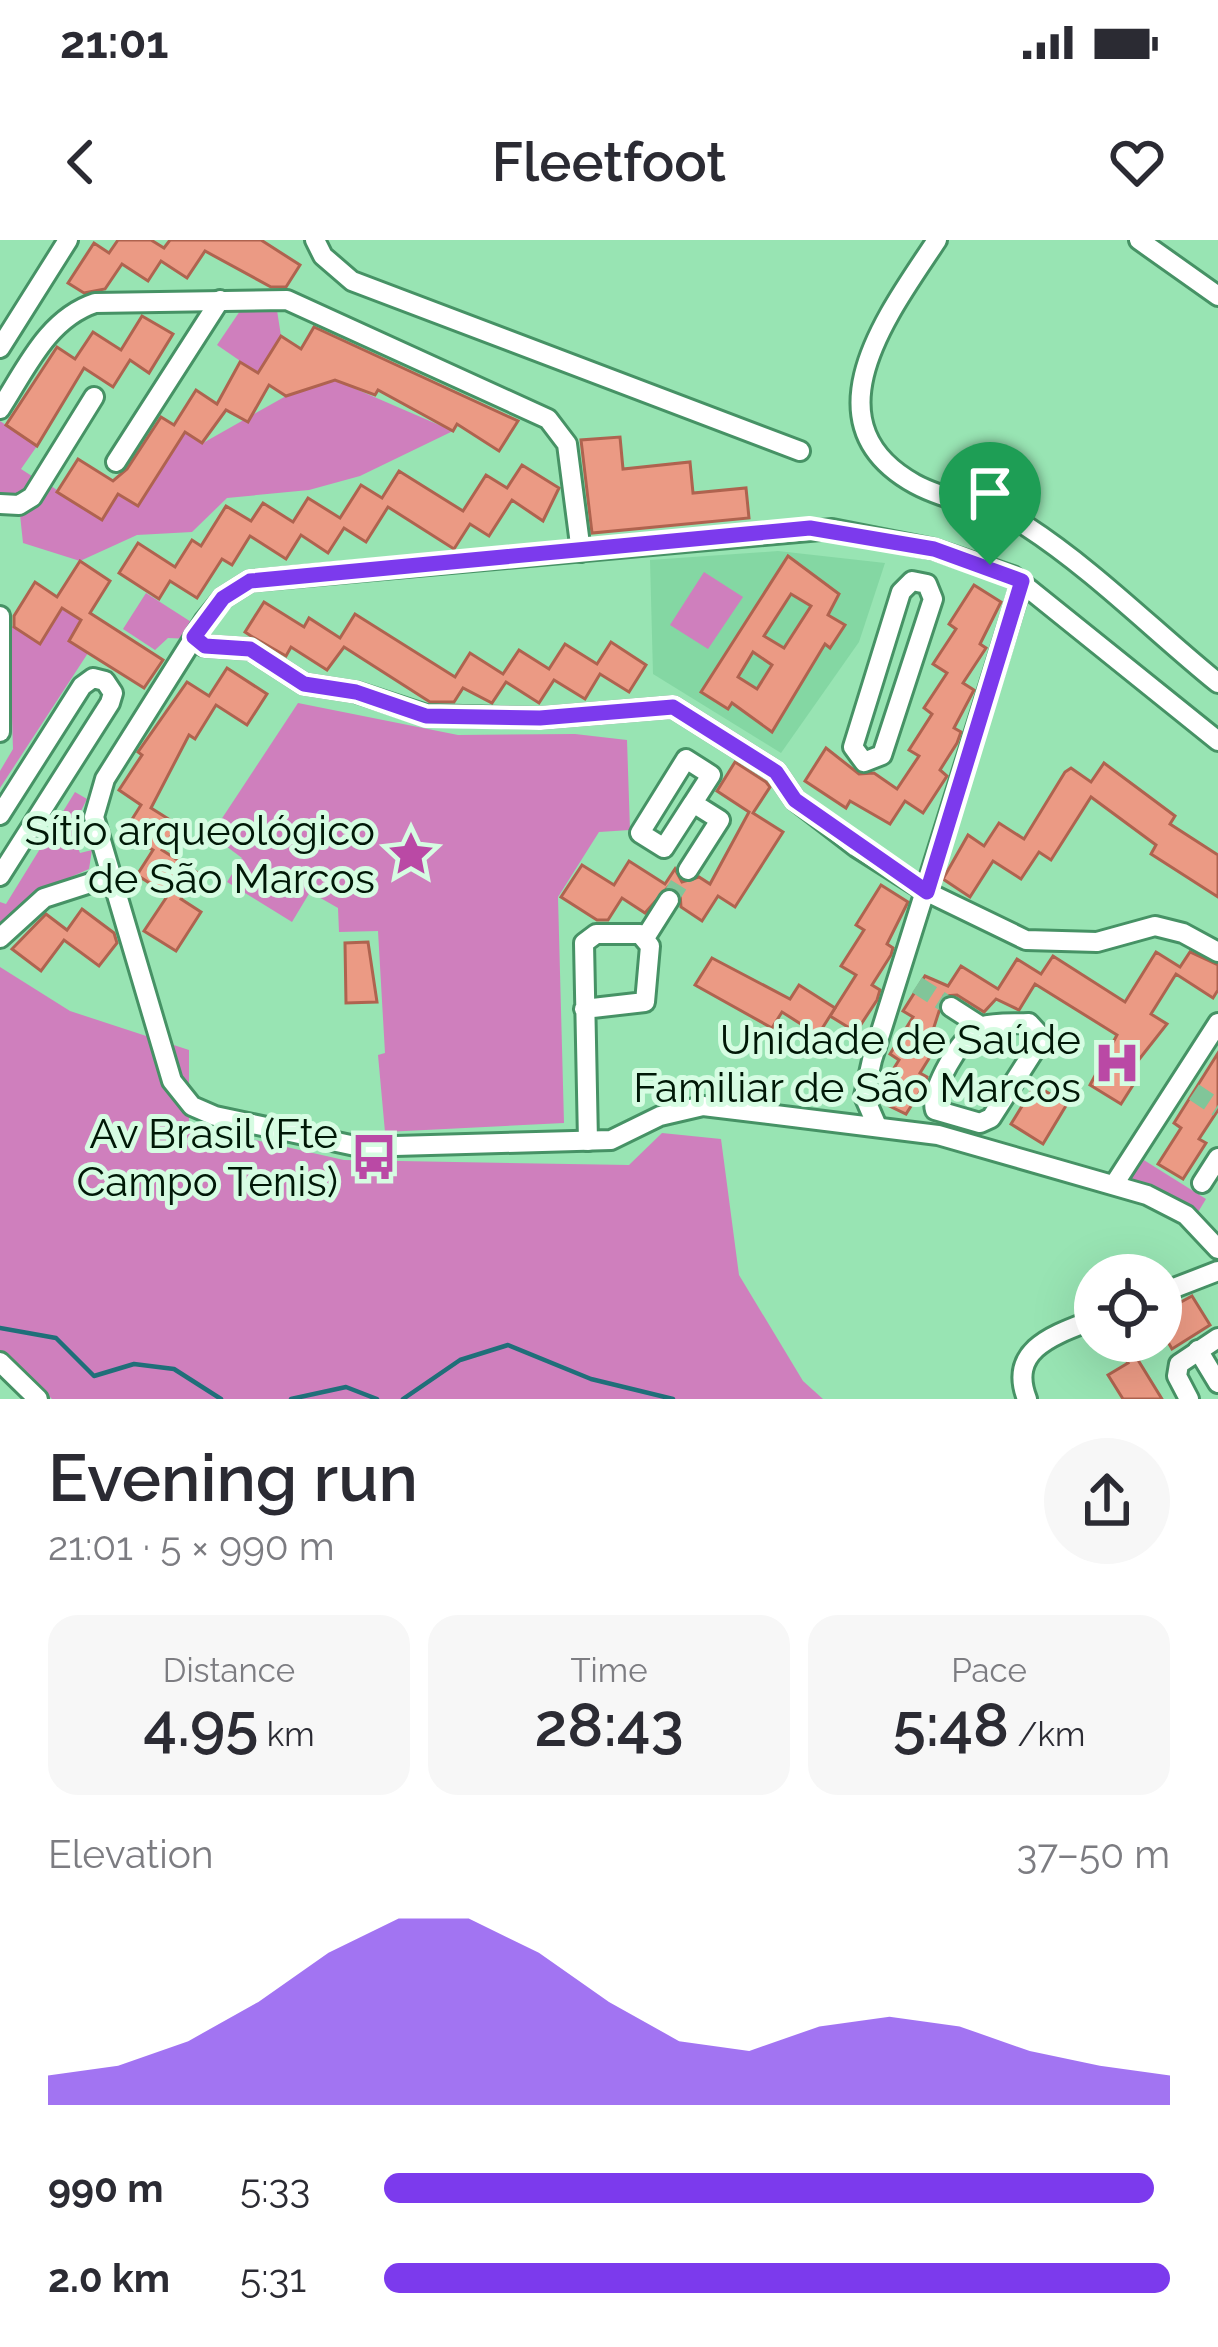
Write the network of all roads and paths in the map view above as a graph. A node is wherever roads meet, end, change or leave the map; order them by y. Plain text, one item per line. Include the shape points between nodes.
1 (68, 240) edge
2 (315, 240) edge
3 (937, 240) edge
4 (1139, 240) edge
5 (1218, 296) edge
6 (220, 300) junction
7 (0, 348) edge
8 (8, 381) edge
9 (94, 397) dead end
10 (0, 409) edge
11 (800, 451) dead end
12 (116, 462) dead end
13 (0, 504) edge
14 (934, 549) junction
15 (581, 552) junction
16 (923, 581) junction
17 (1022, 581) junction
18 (0, 616) edge
19 (194, 637) junction
20 (1218, 682) edge
21 (2, 696) edge
22 (0, 732) edge
23 (1218, 740) edge
24 (693, 803) junction
25 (0, 815) edge
26 (688, 870) tunnel mouth
27 (0, 876) edge
28 (109, 877) junction
29 (927, 892) junction
30 (669, 900) tunnel mouth
31 (0, 938) edge
32 (645, 938) junction
33 (1218, 952) edge
34 (951, 1007) tunnel mouth
35 (584, 1009) junction
36 (1218, 1023) edge
37 (982, 1027) junction
38 (877, 1126) junction
39 (588, 1141) junction
40 (1218, 1158) edge
41 (1115, 1183) junction
42 (1202, 1184) dead end
43 (1218, 1249) edge
44 (1218, 1271) edge
45 (1182, 1285) edge
46 (1074, 1329) edge
47 (1218, 1338) edge
48 (1198, 1351) junction
49 (0, 1362) edge
50 (1218, 1383) edge
51 (38, 1399) edge
52 (1027, 1399) edge
53 (1189, 1399) edge

1 - 7 street
2 - 11 street via 352,281
3 - 20 street via 868,350 860,391 871,439 910,481 1030,529
4 - 5 street
6 - 8 street via 75,310
6 - 12 street
6 - 15 street via 298,303 548,419 567,444
8 - 10 street
9 - 13 street via 32,497
14 - 15 street via 810,528
14 - 16 street
14 - 17 street
15 - 19 street via 250,581 223,598
16 - 16 street via 901,592 853,746 864,762 883,755 933,599
17 - 23 street
17 - 29 street
18 - 21 street
19 - 28 street via 98,791 94,825
19 - 29 street via 218,649 250,649 304,684 426,716 540,718 673,707 776,772 795,800
21 - 22 street
24 - 24 street via 664,848 640,833 686,759 711,775
24 - 26 street via 720,820
25 - 27 street via 82,686 105,680 110,703
28 - 31 street via 44,898
28 - 39 street via 172,1081 192,1106 360,1147
29 - 33 street via 1026,940 1097,942 1156,926
29 - 38 street via 909,981 863,1096
30 - 32 street
32 - 35 street via 645,1003
32 - 35 street via 586,938
34 - 37 street
35 - 39 street
36 - 41 street via 1187,1088
37 - 37 street via 932,1099 939,1113 980,1123 992,1118 1040,1035 1029,1023
38 - 39 street via 703,1106
38 - 41 street via 1003,1150
40 - 42 street
41 - 43 street via 1186,1215
44 - 45 street
46 - 52 street via 1033,1348 1022,1372
47 - 48 street
48 - 50 street
48 - 53 street via 1177,1369
49 - 51 street

